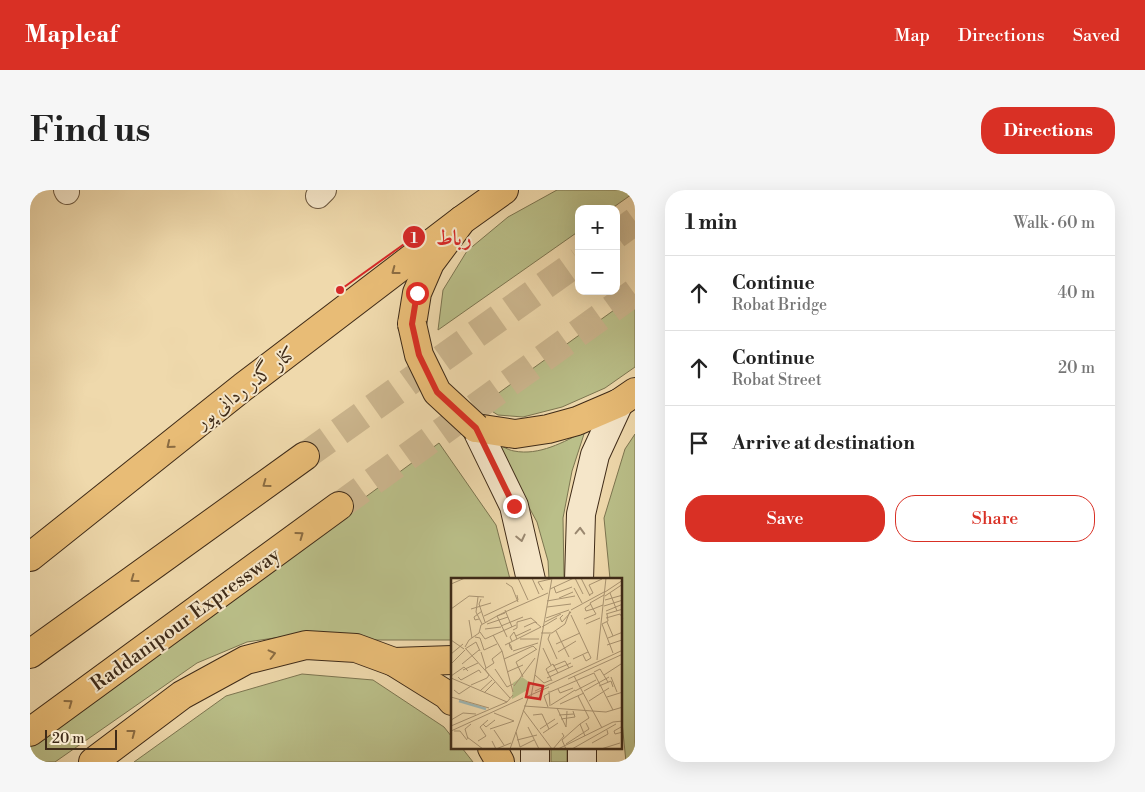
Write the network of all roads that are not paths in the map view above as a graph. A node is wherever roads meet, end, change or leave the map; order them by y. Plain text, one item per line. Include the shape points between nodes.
1 (504, 190) edge
2 (462, 220) junction
3 (627, 398) edge
4 (476, 428) junction
5 (305, 456) tunnel mouth
6 (339, 506) tunnel mouth
7 (30, 557) edge
8 (530, 578) edge
9 (578, 578) edge
10 (30, 654) edge
11 (451, 660) edge
12 (394, 662) junction
13 (451, 700) edge
14 (30, 732) edge
15 (493, 750) edge
16 (93, 762) edge
17 (500, 762) edge

1 - 2 main road, کنار گذر ردانی پور
2 - 4 main road, bridge via 430,263 417,293 412,324 419,355 437,392
2 -> 7 main road, کنار گذر ردانی پور via 243,387
3 - 4 main road via 577,421 548,429 515,434
9 -> 3 main road via 581,514 595,455
4 -> 8 main road via 514,506
5 -> 10 main road
14 -> 6 main road, Raddanipour Expressway
11 - 12 main road
12 - 13 main road
16 -> 12 main road via 182,695 246,660 306,645 356,648
15 - 17 main road

